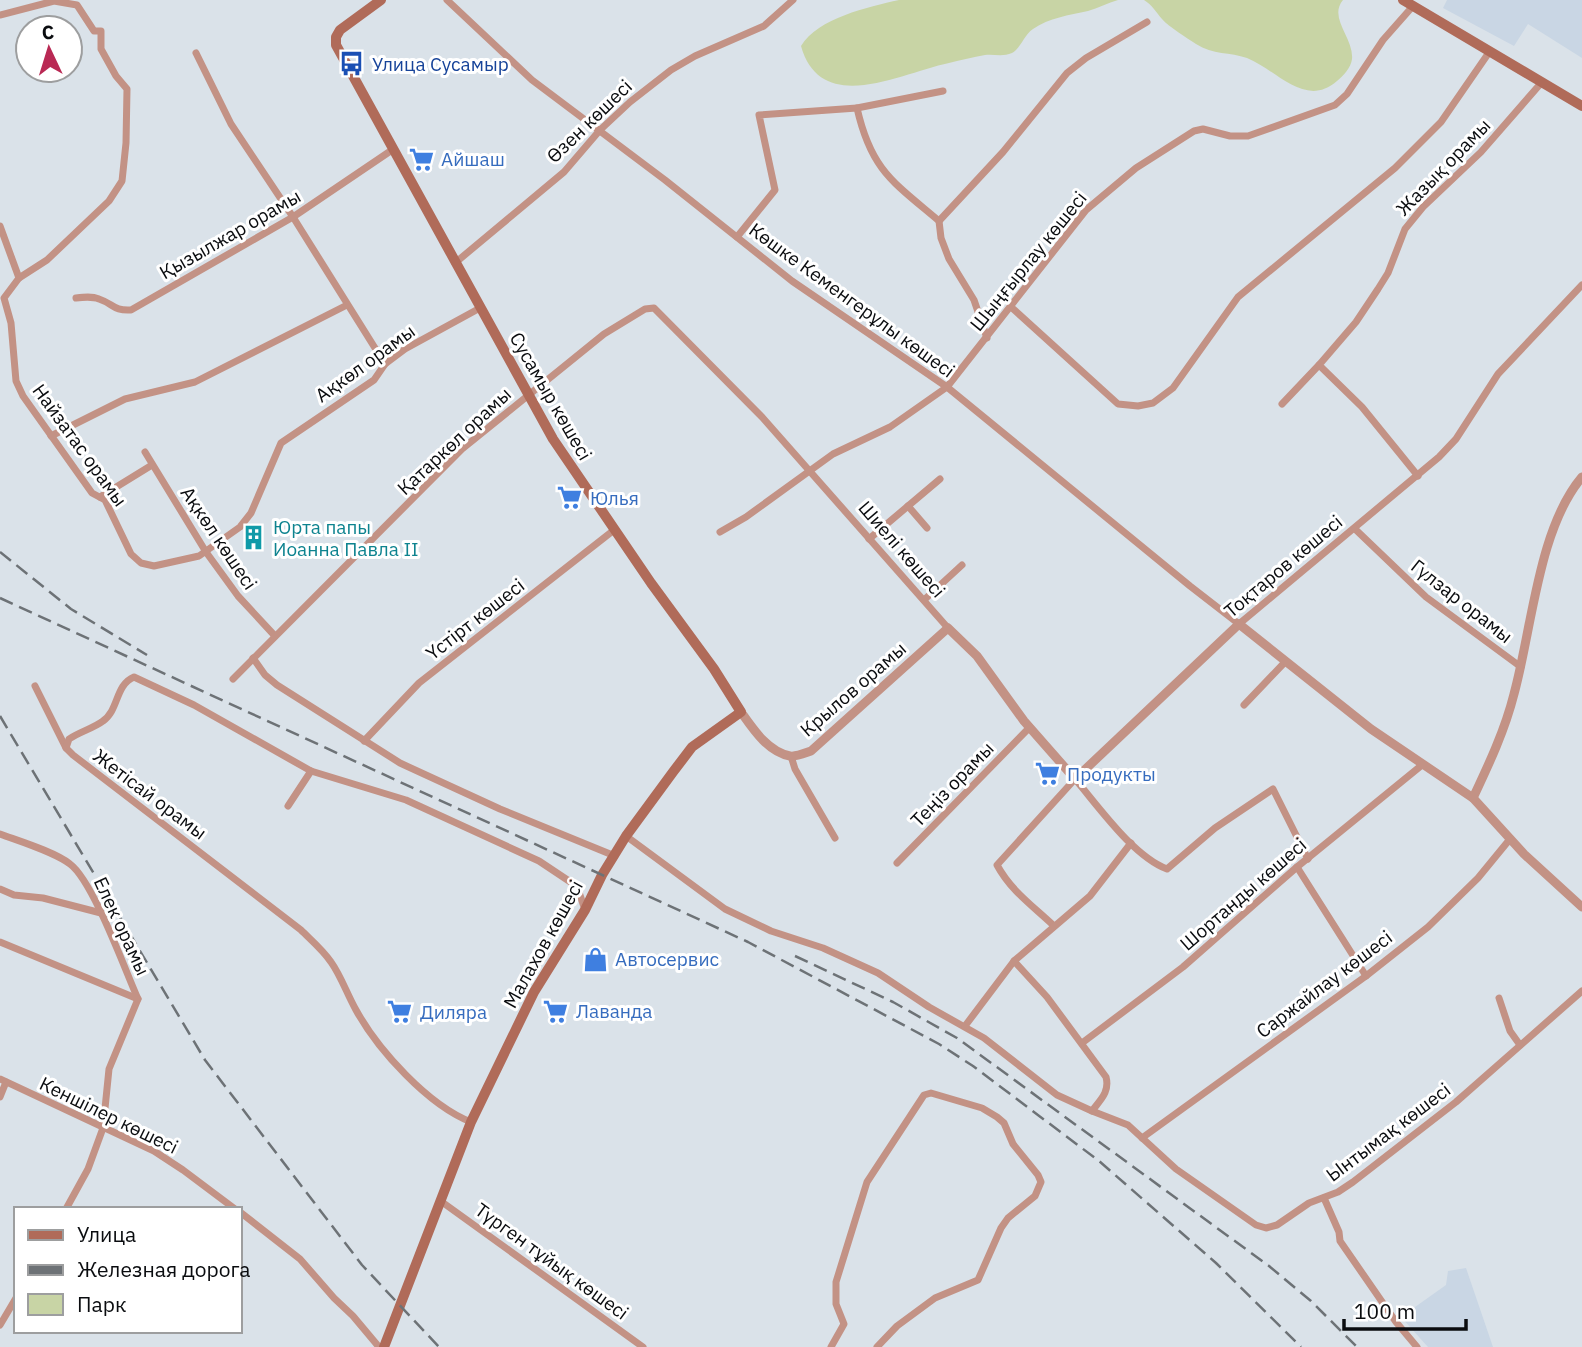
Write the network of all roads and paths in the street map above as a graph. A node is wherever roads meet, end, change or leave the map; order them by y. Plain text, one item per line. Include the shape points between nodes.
1 (381, 0) edge
2 (447, 0) edge
3 (793, 0) edge
4 (1403, 0) edge
5 (1413, 6) junction
6 (0, 15) edge
7 (1147, 22) dead end
8 (1490, 51) junction
9 (196, 53) dead end
10 (1542, 82) junction
11 (943, 91) dead end
12 (1582, 106) edge
13 (857, 108) junction
14 (600, 130) junction
15 (392, 150) junction
16 (293, 217) junction
17 (939, 220) junction
18 (0, 226) edge
19 (737, 237) junction
20 (454, 263) junction
21 (19, 278) junction
22 (1582, 285) edge
23 (76, 298) dead end
24 (347, 305) junction
25 (1011, 306) junction
26 (480, 307) junction
27 (628, 318) joint
28 (987, 338) junction
29 (385, 365) junction
30 (1319, 365) junction
31 (947, 387) junction
32 (528, 395) junction
33 (1282, 404) dead end
34 (51, 436) junction
35 (145, 452) dead end
36 (152, 465) junction
37 (809, 469) junction
38 (1418, 477) junction
39 (1582, 477) edge
40 (940, 479) dead end
41 (100, 497) junction
42 (908, 506) junction
43 (927, 528) dead end
44 (1355, 528) junction
45 (614, 530) junction
46 (720, 533) dead end
47 (869, 539) junction
48 (206, 552) junction
49 (962, 565) dead end
50 (924, 600) junction
51 (1239, 624) junction
52 (948, 628) junction
53 (275, 636) junction
54 (253, 657) junction
55 (1286, 661) junction
56 (1521, 667) junction
57 (233, 679) dead end
58 (35, 686) dead end
59 (1244, 705) dead end
60 (741, 712) junction
61 (1030, 727) junction
62 (364, 741) junction
63 (66, 748) junction
64 (775, 749) joint
65 (791, 756) junction
66 (1422, 765) junction
67 (311, 771) junction
68 (1075, 779) junction
69 (1473, 798) junction
70 (288, 806) dead end
71 (0, 834) edge
72 (626, 836) junction
73 (835, 838) dead end
74 (1510, 839) junction
75 (1131, 843) junction
76 (615, 856) junction
77 (1308, 859) junction
78 (897, 863) dead end
79 (1297, 867) junction
80 (0, 889) edge
81 (1582, 907) edge
82 (585, 910) junction
83 (101, 913) junction
84 (1054, 926) junction
85 (0, 942) edge
86 (1014, 961) junction
87 (1366, 976) junction
88 (1582, 991) edge
89 (1499, 998) dead end
90 (138, 999) junction
91 (965, 1026) junction
92 (1082, 1043) junction
93 (1520, 1045) junction
94 (3, 1081) edge
95 (0, 1097) edge
96 (1091, 1111) junction
97 (471, 1122) junction
98 (103, 1128) junction
99 (1142, 1139) junction
100 (1324, 1198) junction
101 (442, 1202) junction
102 (67, 1207) edge
103 (232, 1207) edge
104 (242, 1214) edge
105 (14, 1301) edge
106 (1, 1324) edge
107 (379, 1347) edge
108 (384, 1347) edge
109 (643, 1347) edge
110 (831, 1347) edge
111 (877, 1347) edge
112 (1417, 1347) edge

1 - 15 main road, Сусамыр көшесі via 347,23 336,37 336,45
2 - 14 street, Көшке Кеменгерұлы көшесі via 532,80
3 - 14 street, Өзен көшесі via 764,26 671,70
4 - 5 main road
5 - 8 main road
5 - 25 street, Шыңғырлау көшесі via 1335,105 1248,135 1194,131 1136,169 1086,210
6 - 21 street via 54,1 77,5 94,31 101,32 101,49 127,89 122,181 109,201 47,260
7 - 17 street via 1067,73 1003,152
8 - 10 main road
8 - 25 street, Жазық орамы via 1441,122 1395,168 1238,297 1173,388 1153,403 1118,404
9 - 16 street via 231,124
10 - 12 main road
10 - 30 street, Жазық орамы via 1482,152 1405,229 1378,289
11 - 13 street
13 - 17 street via 868,148 881,170
13 - 19 street via 760,115 775,190
14 - 19 street, Көшке Кеменгерұлы көшесі
14 - 20 street, Өзен көшесі via 564,172
15 - 16 street, Қызылжар орамы
15 - 20 main road, Сусамыр көшесі
16 - 23 street, Қызылжар орамы via 131,310 118,311 92,297
16 - 24 street
17 - 28 street via 945,248 974,300
18 - 21 street
19 - 31 street, Көшке Кеменгерұлы көшесі via 792,281
20 - 26 main road, Сусамыр көшесі
21 - 34 street, Найзатас орамы via 4,298 16,381
22 - 38 street, Тоқтаров көшесі via 1499,374 1456,439
24 - 29 street
24 - 34 street via 195,382 125,399
25 - 28 street, Шыңғырлау көшесі
26 - 29 street, Ақкөл орамы
26 - 32 main road, Сусамыр көшесі
27 - 32 street, Қатаркөл орамы
27 - 37 street, Шиелі көшесі via 654,308
28 - 31 street, Шыңғырлау көшесі
29 - 48 street, Ақкөл орамы via 374,380 281,443 251,513
30 - 33 street, Жазық орамы
30 - 38 street via 1362,407
31 - 37 street via 890,427
31 - 51 street, Көшке Кеменгерұлы көшесі
32 - 45 main road, Сусамыр көшесі
32 - 53 street, Қатаркөл орамы via 462,449
34 - 41 street, Найзатас орамы via 92,493
35 - 36 street, Ақкөл көшесі
36 - 41 street
36 - 48 street, Ақкөл көшесі
37 - 46 street
37 - 47 street, Шиелі көшесі
38 - 44 street, Тоқтаров көшесі
39 - 56 street via 1546,552
40 - 42 street
41 - 48 street, Найзатас орамы via 131,554 141,563 154,566
42 - 43 street
42 - 47 street
44 - 51 street, Тоқтаров көшесі
44 - 56 street, Гүлзар орамы via 1426,597
45 - 60 main road, Сусамыр көшесі
45 - 62 street, Үстірт көшесі via 419,683
47 - 50 street, Шиелі көшесі
48 - 53 street, Ақкөл көшесі
49 - 50 street
50 - 52 street, Шиелі көшесі
51 - 55 street
51 - 68 street, Тоқтаров көшесі
52 - 61 street, Шиелі көшесі via 977,656
52 - 65 street, Крылов орамы via 824,742
53 - 54 street, Қатаркөл орамы
54 - 57 street, Қатаркөл орамы
54 - 62 street via 277,685
55 - 59 street
55 - 66 street
56 - 69 street via 1507,719
58 - 63 street
60 - 64 street, Сусамыр көшесі
60 - 72 main road, Малахов көшесі via 692,747
61 - 68 street, Шиелі көшесі
61 - 78 street, Теңіз орамы
62 - 76 street via 400,764
63 - 67 street, Жетісай орамы via 69,739 105,720 121,688 134,677
63 - 97 street, Жетісай орамы via 301,930 330,960 357,1013 385,1050 452,1115
64 - 65 street, Крылов орамы
65 - 73 street
66 - 69 street
66 - 77 street, Шортанды көшесі
67 - 70 street
67 - 82 street, Жетісай орамы via 406,800 540,861 572,883
68 - 75 street, Шиелі көшесі
68 - 84 street, Тоқтаров көшесі via 997,865 1018,896
69 - 74 street
71 - 83 street, Елек орамы via 70,864
72 - 76 main road, Малахов көшесі
72 - 91 street, Ынтымақ көшесі via 725,909 858,963
74 - 81 street
74 - 87 street, Саржайлау көшесі via 1428,928
75 - 77 street, Шиелі көшесі via 1167,869 1215,828 1273,789
75 - 84 street via 1090,896
76 - 82 main road, Малахов көшесі
77 - 79 street, Шортанды көшесі
79 - 87 street
79 - 92 street, Шортанды көшесі via 1183,967
80 - 83 street
82 - 97 main road, Малахов көшесі via 534,992
83 - 90 street, Елек орамы
84 - 86 street
85 - 90 street
86 - 91 street
86 - 92 street
87 - 99 street, Саржайлау көшесі
88 - 93 street, Ынтымақ көшесі
89 - 93 street
90 - 98 street, Елек орамы via 109,1069
91 - 96 street, Ынтымақ көшесі via 1057,1095
92 - 96 street via 1108,1084
93 - 100 street, Ынтымақ көшесі via 1456,1102 1353,1182
94 - 95 street
94 - 98 street, Кеншілер көшесі
96 - 99 street, Ынтымақ көшесі via 1128,1125
97 - 101 main road, Малахов көшесі
98 - 102 street, Елек орамы
98 - 103 street, Кеншілер көшесі via 154,1151
99 - 100 street, Ынтымақ көшесі via 1256,1225 1277,1225
100 - 112 street via 1340,1241
101 - 108 main road, Малахов көшесі
101 - 109 street, Түрген тұйық көшесі
104 - 107 street via 300,1259
105 - 106 street
110 - 111 street via 844,1324 836,1304 836,1282 867,1182 924,1095 982,1108 1004,1123 1013,1144 1038,1175 1040,1190 1001,1228 978,1280 935,1298

